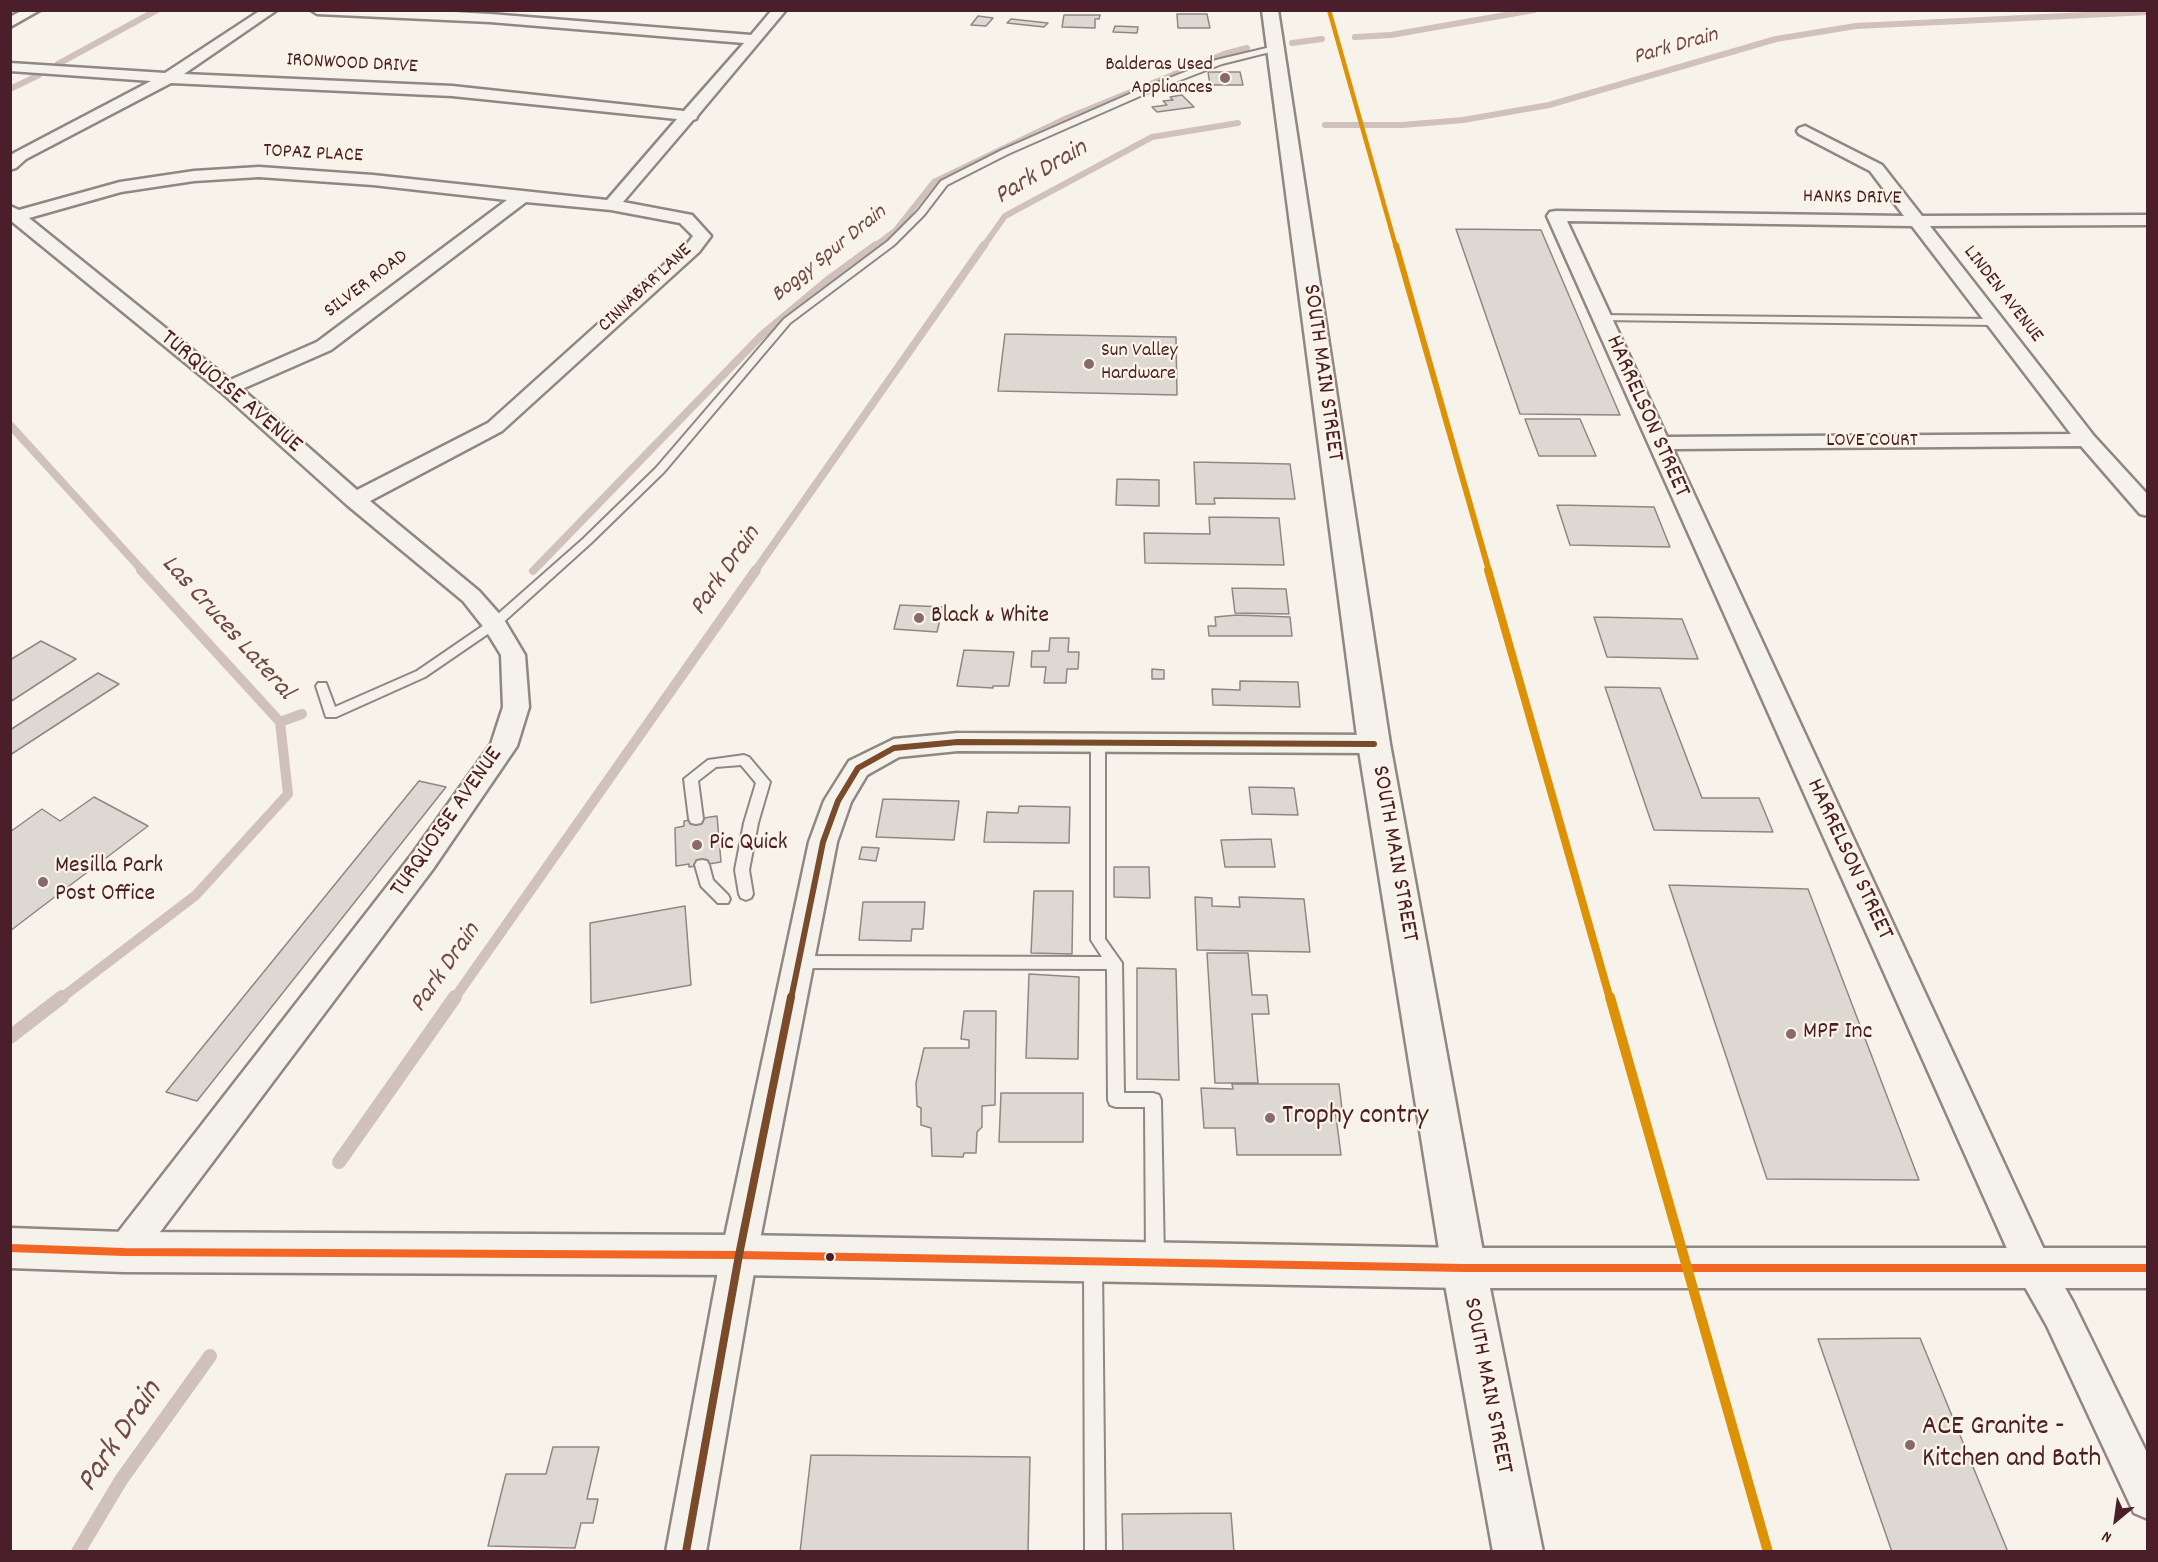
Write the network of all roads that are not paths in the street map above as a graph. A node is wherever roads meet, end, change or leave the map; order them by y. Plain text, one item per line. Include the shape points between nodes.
1 (34, 10) edge
2 (271, 10) edge
3 (316, 10) edge
4 (780, 10) edge
5 (1270, 10) edge
6 (431, 13) edge
7 (10, 23) edge
8 (753, 39) junction
9 (1275, 48) junction
10 (10, 67) edge
11 (168, 78) junction
12 (691, 116) junction
13 (1805, 130) dead end
14 (10, 165) edge
15 (522, 197) junction
16 (611, 205) junction
17 (13, 213) edge
18 (1556, 216) joint
19 (2148, 220) edge
20 (1916, 221) junction
21 (1602, 318) junction
22 (1994, 322) junction
23 (228, 388) junction
24 (2086, 440) junction
25 (1658, 443) junction
26 (355, 500) junction
27 (2148, 509) edge
28 (494, 624) junction
29 (322, 686) dead end
30 (1098, 742) junction
31 (1374, 744) junction
32 (696, 819) dead end
33 (702, 865) dead end
34 (746, 894) dead end
35 (723, 899) dead end
36 (799, 962) junction
37 (1114, 963) junction
38 (10, 1248) edge
39 (124, 1252) junction
40 (739, 1255) junction
41 (1093, 1261) junction
42 (1155, 1262) junction
43 (1464, 1268) junction
44 (2034, 1268) junction
45 (2148, 1268) edge
46 (2148, 1499) edge
47 (686, 1551) edge
48 (1095, 1551) edge
49 (1518, 1551) edge

1 - 7 street
2 - 11 street
3 - 6 street
4 - 8 street
5 - 9 main road, SOUTH MAIN STREET
6 - 8 street
8 - 12 street
9 - 28 lane via 1219,62 1144,92 944,183 891,243 787,321 660,470
9 - 31 main road, SOUTH MAIN STREET
10 - 11 street, IRONWOOD DRIVE
11 - 12 street, IRONWOOD DRIVE via 452,91
11 - 14 street via 20,156
12 - 16 street
13 - 20 street, LINDEN AVENUE via 1876,168
15 - 16 street, TOPAZ PLACE
15 - 17 street, TOPAZ PLACE via 259,172 120,187
15 - 23 street, SILVER ROAD via 324,346
16 - 26 street, CINNABAR LANE via 686,219 702,236 495,427
17 - 23 street, TURQUOISE AVENUE
18 - 20 street, HANKS DRIVE
18 - 21 street, HARRELSON STREET
19 - 20 street, HANKS DRIVE
20 - 22 street, LINDEN AVENUE
21 - 22 lane
21 - 25 street, HARRELSON STREET
22 - 24 street, LINDEN AVENUE
23 - 26 street, TURQUOISE AVENUE
24 - 25 street, LOVE COURT
24 - 27 street, LINDEN AVENUE
25 - 44 street, HARRELSON STREET
26 - 28 street, TURQUOISE AVENUE via 471,596
28 - 29 lane via 421,674 331,714
28 - 39 street, TURQUOISE AVENUE via 513,655 516,707 504,746 423,861
30 - 31 street
30 - 36 street via 958,742 894,748 858,768 838,801 823,842
30 - 37 lane via 1098,940
31 - 43 main road, SOUTH MAIN STREET
32 - 34 lane via 691,778 713,763 744,760 764,782 742,870
33 - 35 lane via 706,882
36 - 37 lane
36 - 40 street
37 - 42 lane via 1116,1100 1153,1100
38 - 39 main road
39 - 40 main road
40 - 41 main road
40 - 47 street
41 - 42 main road
41 - 48 lane
42 - 43 main road
43 - 44 main road
43 - 49 main road, SOUTH MAIN STREET
44 - 45 main road
44 - 46 street, HARRELSON STREET

